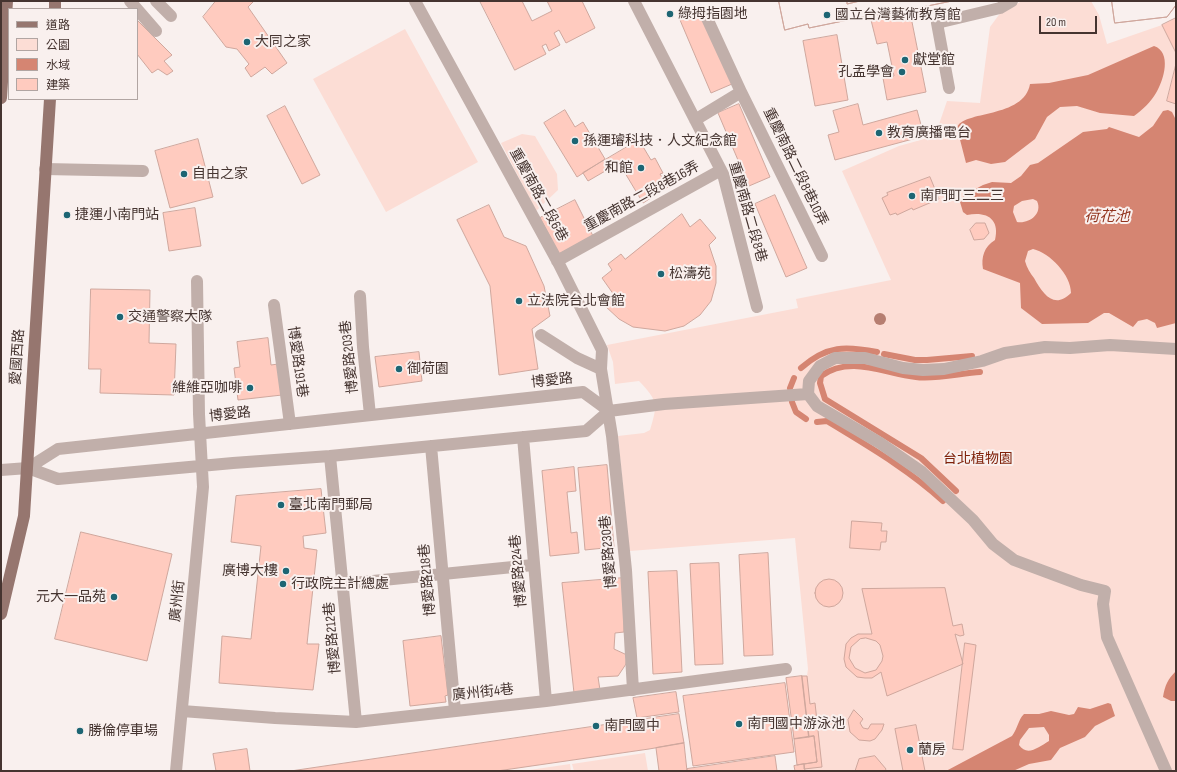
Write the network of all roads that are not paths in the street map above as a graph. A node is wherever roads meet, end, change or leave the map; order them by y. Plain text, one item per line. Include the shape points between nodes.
1 (7, 1) edge
2 (156, 1) edge
3 (415, 1) edge
4 (634, 1) edge
5 (1012, 1) edge
6 (138, 10) edge
7 (171, 16) dead end
8 (706, 16) dead end
9 (156, 31) dead end
10 (949, 88) dead end
11 (741, 92) junction
12 (1, 98) edge
13 (50, 100) edge
14 (695, 120) junction
15 (45, 169) junction
16 (721, 170) junction
17 (143, 171) dead end
18 (822, 256) dead end
19 (557, 261) junction
20 (197, 281) dead end
21 (360, 296) dead end
22 (274, 305) dead end
23 (757, 307) dead end
24 (541, 335) dead end
25 (1176, 349) edge
26 (601, 369) junction
27 (808, 394) junction
28 (608, 411) junction
29 (370, 415) junction
30 (290, 424) junction
31 (200, 434) junction
32 (523, 437) junction
33 (431, 446) junction
34 (330, 456) junction
35 (202, 466) junction
36 (28, 468) junction
37 (1, 470) edge
38 (533, 565) junction
39 (443, 574) junction
40 (343, 584) junction
41 (1, 614) edge
42 (786, 669) dead end
43 (633, 690) junction
44 (546, 701) junction
45 (182, 711) junction
46 (455, 711) junction
47 (356, 722) junction
48 (176, 771) edge
49 (1166, 771) edge

1 - 12 main road
2 - 7 street
3 - 19 street, 重慶南路二段6巷
4 - 14 street, 重慶南路二段8巷
5 - 10 street via 1000,8 937,23
6 - 9 street
8 - 11 street, 重慶南路二段8巷10弄
11 - 14 street
11 - 18 street, 重慶南路二段8巷10弄
13 - 15 main road, 愛國西路
14 - 16 street, 重慶南路二段8巷
15 - 17 street
15 - 36 main road, 愛國西路 via 28,425
16 - 19 street, 重慶南路二段8巷16弄
16 - 23 street, 重慶南路二段8巷
19 - 26 street, 重慶南路二段6巷 via 599,342 602,350
20 - 31 street, 廣州街
21 - 29 street, 博愛路203巷
22 - 30 street, 博愛路191巷
24 - 26 street via 577,358
25 - 27 street via 1110,344 1070,348 1045,347 1005,353 944,369 923,370 903,368 865,358 835,358 816,371 809,381
26 - 28 street, 重慶南路二段6巷
27 - 28 street
27 - 49 street via 818,406 922,472 973,520 993,544 1014,560 1081,585 1105,591 1103,604 1107,637
28 - 29 street, 博愛路 via 583,392
28 - 32 street, 博愛路 via 586,431
28 - 43 street, 博愛路230巷 via 626,570
29 - 30 street, 博愛路
30 - 31 street, 博愛路
31 - 35 street, 廣州街
31 - 36 street, 博愛路 via 58,449
32 - 33 street, 博愛路
32 - 38 street, 博愛路224巷
33 - 34 street, 博愛路
33 - 39 street, 博愛路218巷
34 - 35 street, 博愛路
34 - 40 street, 博愛路212巷
35 - 36 street, 博愛路 via 58,479
35 - 45 street, 廣州街 via 198,553
36 - 37 street, 博愛路
36 - 41 main road, 愛國西路 via 24,516
38 - 39 street
38 - 44 street, 博愛路224巷
39 - 40 street
39 - 46 street, 博愛路218巷
40 - 47 street, 博愛路212巷
42 - 43 street, 廣州街4巷
43 - 44 street, 廣州街4巷
44 - 46 street, 廣州街4巷
45 - 47 street, 廣州街4巷
45 - 48 street, 廣州街
46 - 47 street, 廣州街4巷

